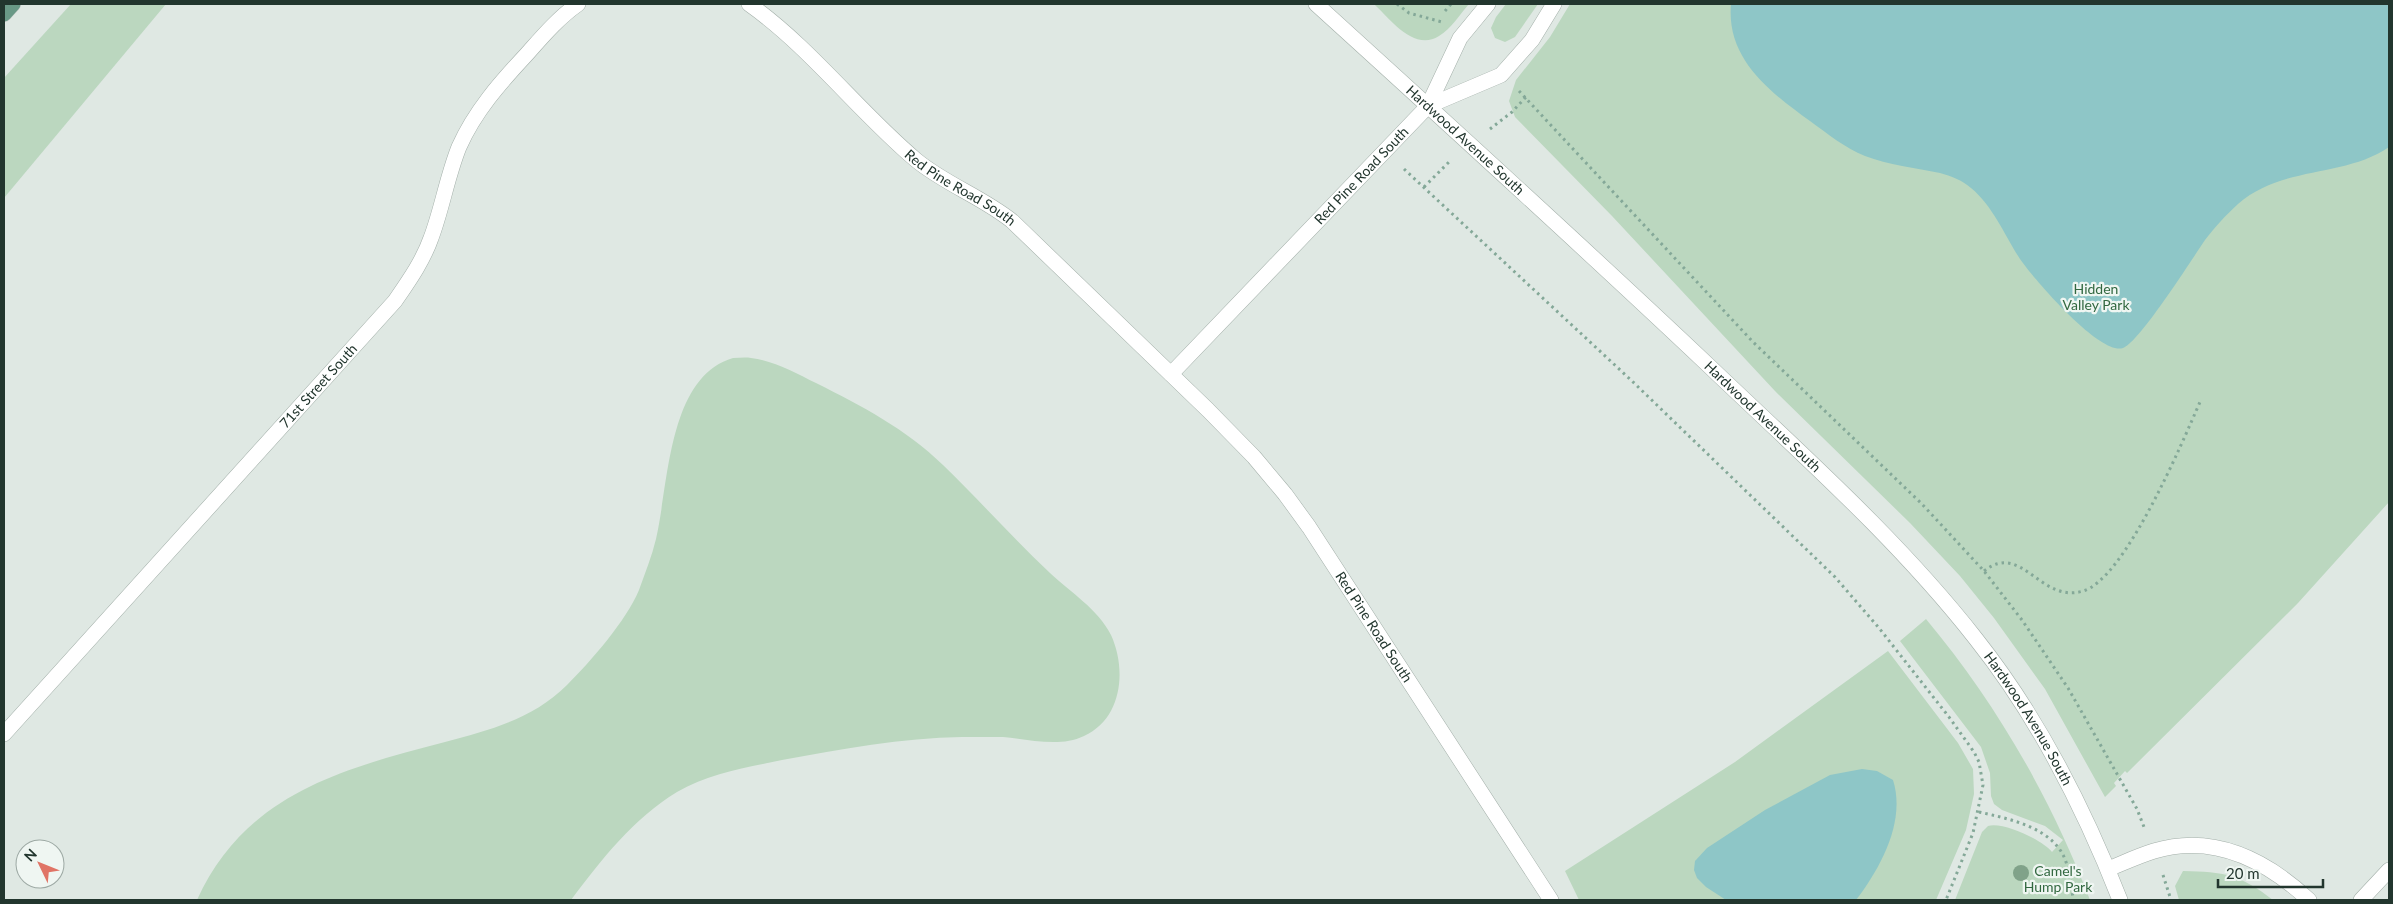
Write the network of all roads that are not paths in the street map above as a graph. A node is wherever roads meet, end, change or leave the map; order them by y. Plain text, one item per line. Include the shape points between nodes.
1 (13, 4) edge
2 (578, 4) edge
3 (749, 4) edge
4 (1316, 4) edge
5 (1488, 4) edge
6 (1554, 4) edge
7 (4, 14) edge
8 (1428, 106) junction
9 (1170, 374) junction
10 (4, 734) edge
11 (2108, 870) junction
12 (2389, 870) edge
13 (1551, 900) edge
14 (2120, 900) edge
15 (2309, 900) edge
16 (2361, 900) edge

1 - 7 main road
2 - 10 street, 71st Street South via 553,25 501,82 472,122 453,164 431,239 394,301
3 - 9 street, Red Pine Road South via 917,161 1012,221
4 - 8 street, Hardwood Avenue South
5 - 8 street via 1460,38
6 - 8 street via 1532,40 1501,75
8 - 9 street, Red Pine Road South
8 - 11 street, Hardwood Avenue South via 1653,313 1852,503 1936,590 1978,641 2036,727 2084,814
9 - 13 street, Red Pine Road South via 1248,451 1285,494
11 - 14 street, Hardwood Avenue South
11 - 15 street via 2166,848 2213,846 2259,862
12 - 16 street

